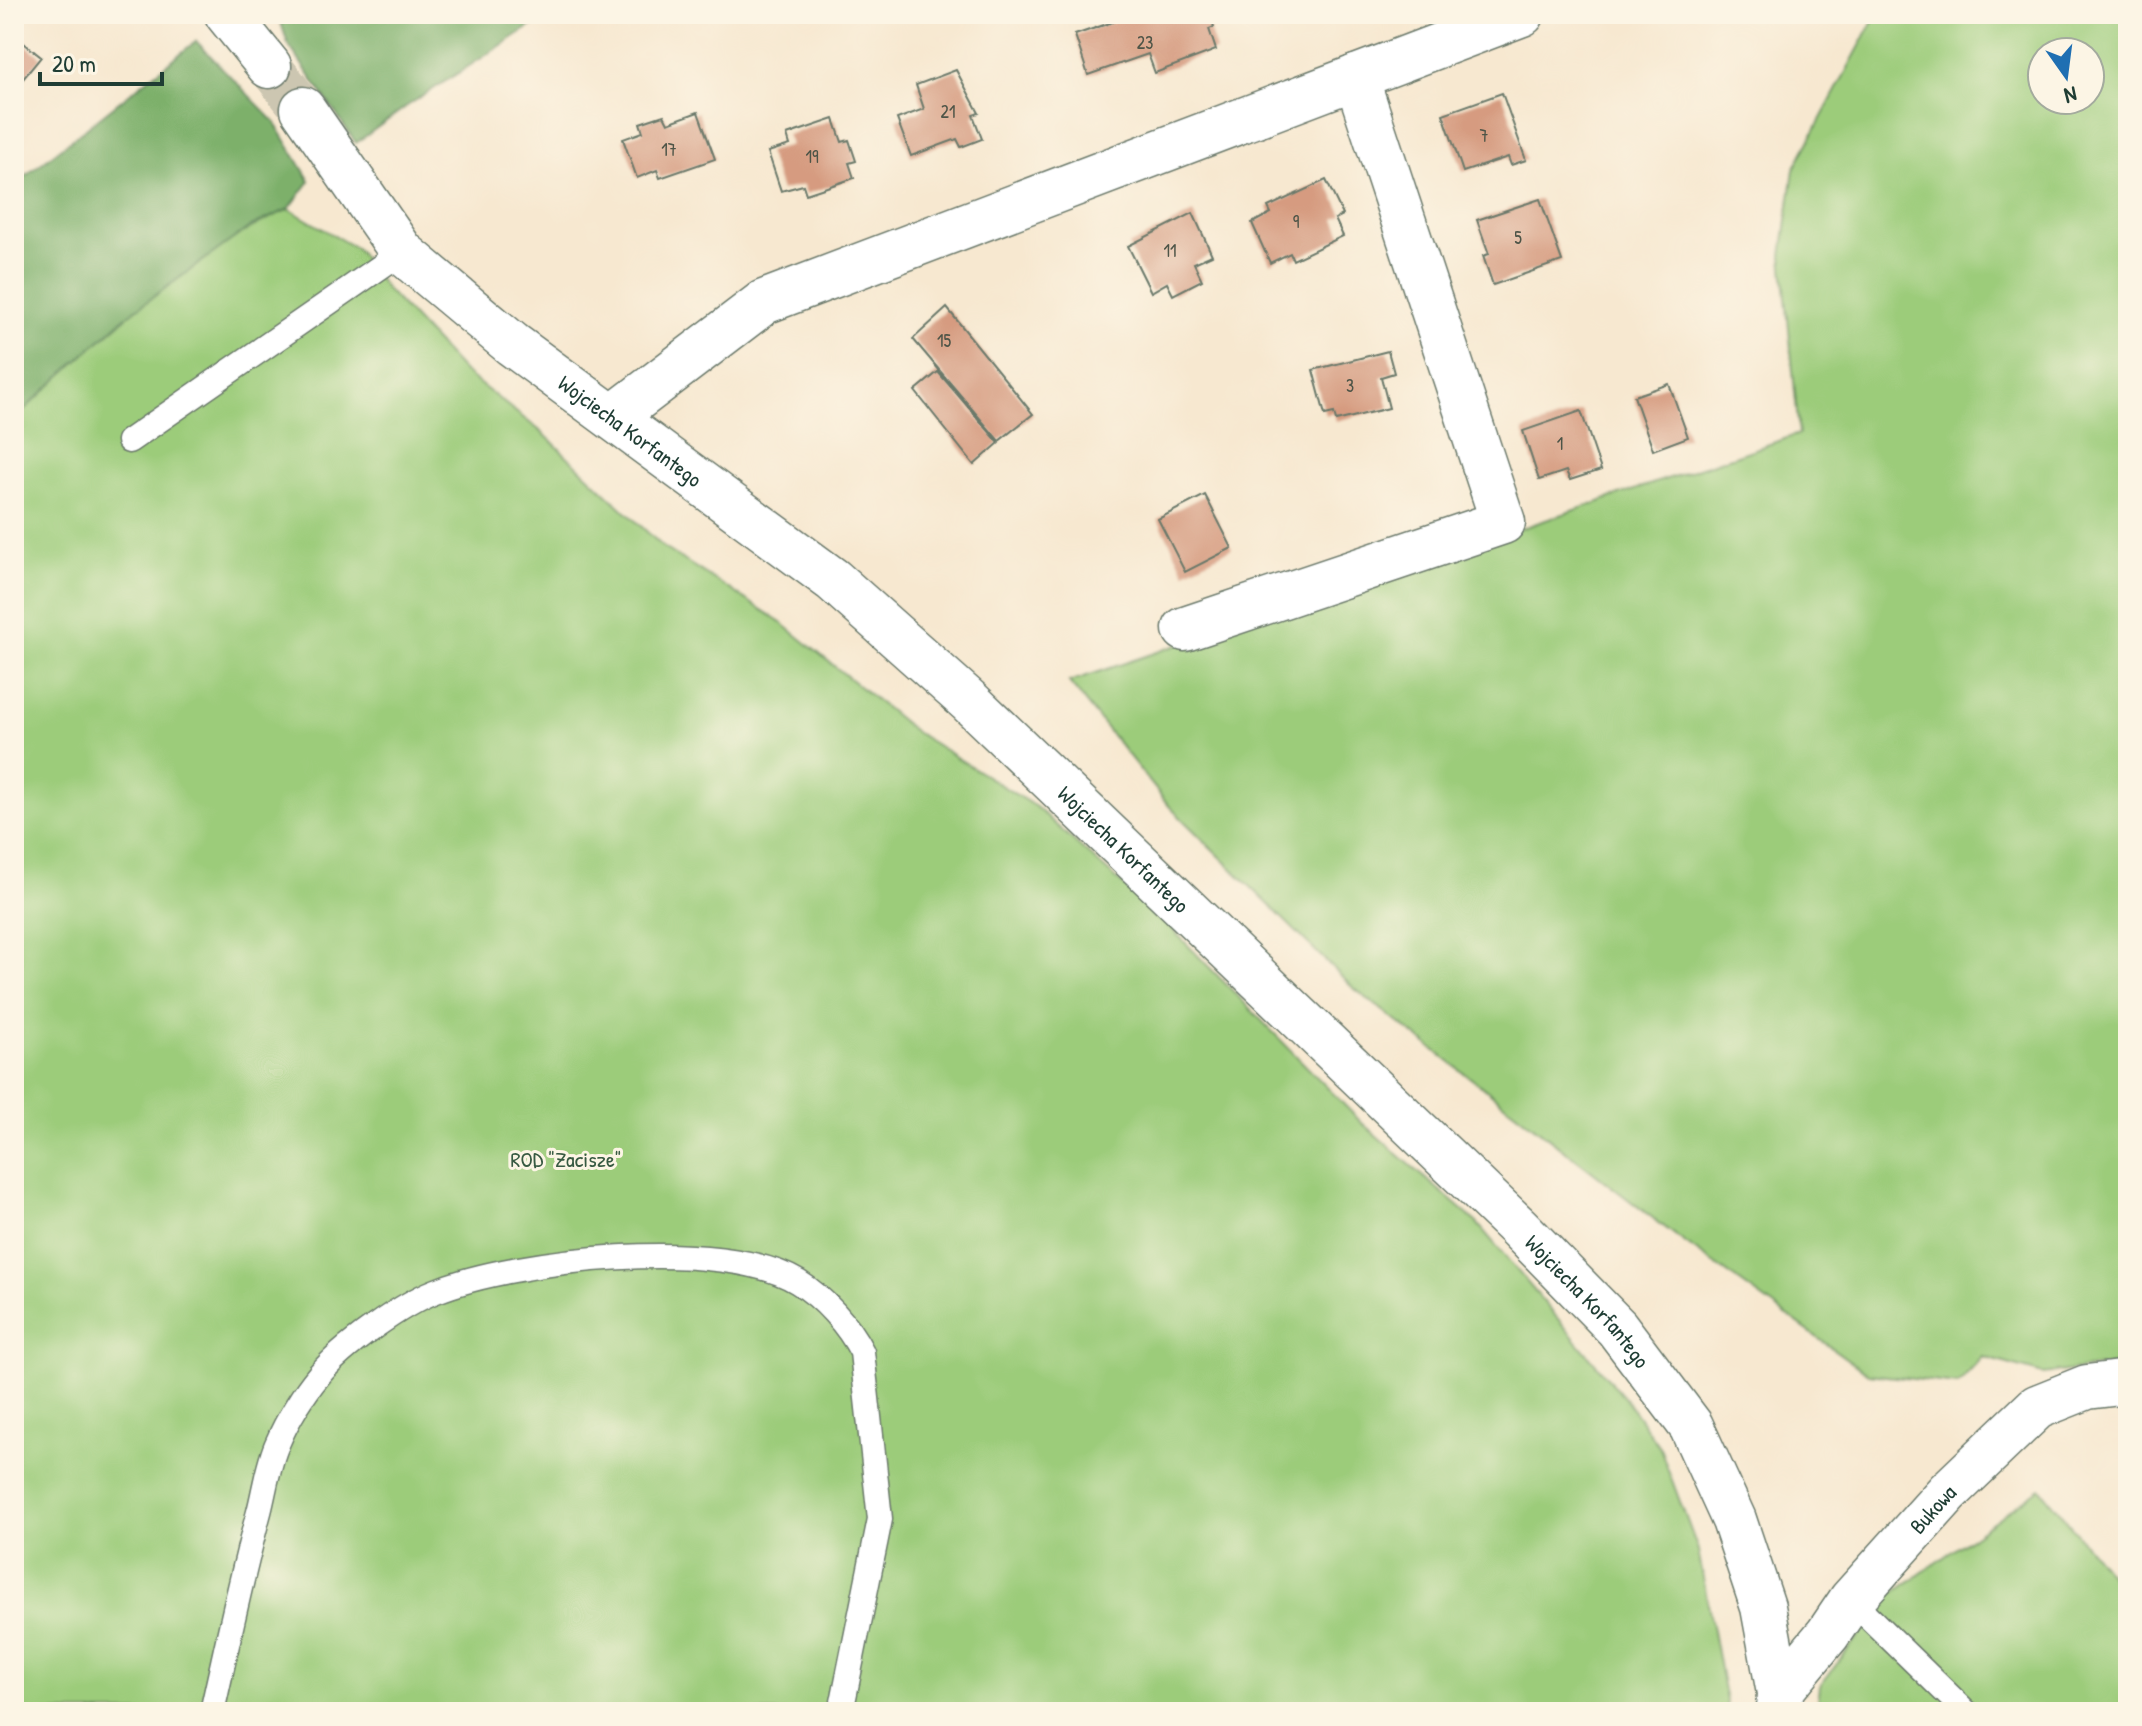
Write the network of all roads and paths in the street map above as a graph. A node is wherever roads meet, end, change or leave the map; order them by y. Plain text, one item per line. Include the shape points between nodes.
1 (227, 14) edge
2 (1522, 14) edge
3 (269, 66) tunnel mouth
4 (1356, 77) junction
5 (303, 109) tunnel mouth
6 (402, 252) junction
7 (613, 417) junction
8 (129, 441) dead end
9 (1185, 629) dead end
10 (2128, 1382) edge
11 (1851, 1600) junction
12 (1778, 1702) edge
13 (212, 1712) edge
14 (841, 1712) edge
15 (1966, 1712) edge

1 - 3 street
2 - 4 street
4 - 7 street via 764,302
4 - 9 street via 1503,522
5 - 6 street, Wojciecha Korfantego
6 - 7 street, Wojciecha Korfantego via 512,344
6 - 8 lane
7 - 12 street, Wojciecha Korfantego via 833,580 970,702 1617,1328 1691,1426 1734,1520 1763,1607
10 - 11 street, Bukowa via 2087,1387 2037,1407 1948,1492
11 - 12 street, Bukowa
11 - 15 lane
13 - 14 lane via 277,1442 319,1374 391,1315 436,1291 529,1269 627,1256 767,1268 798,1281 823,1302 862,1352 880,1519

